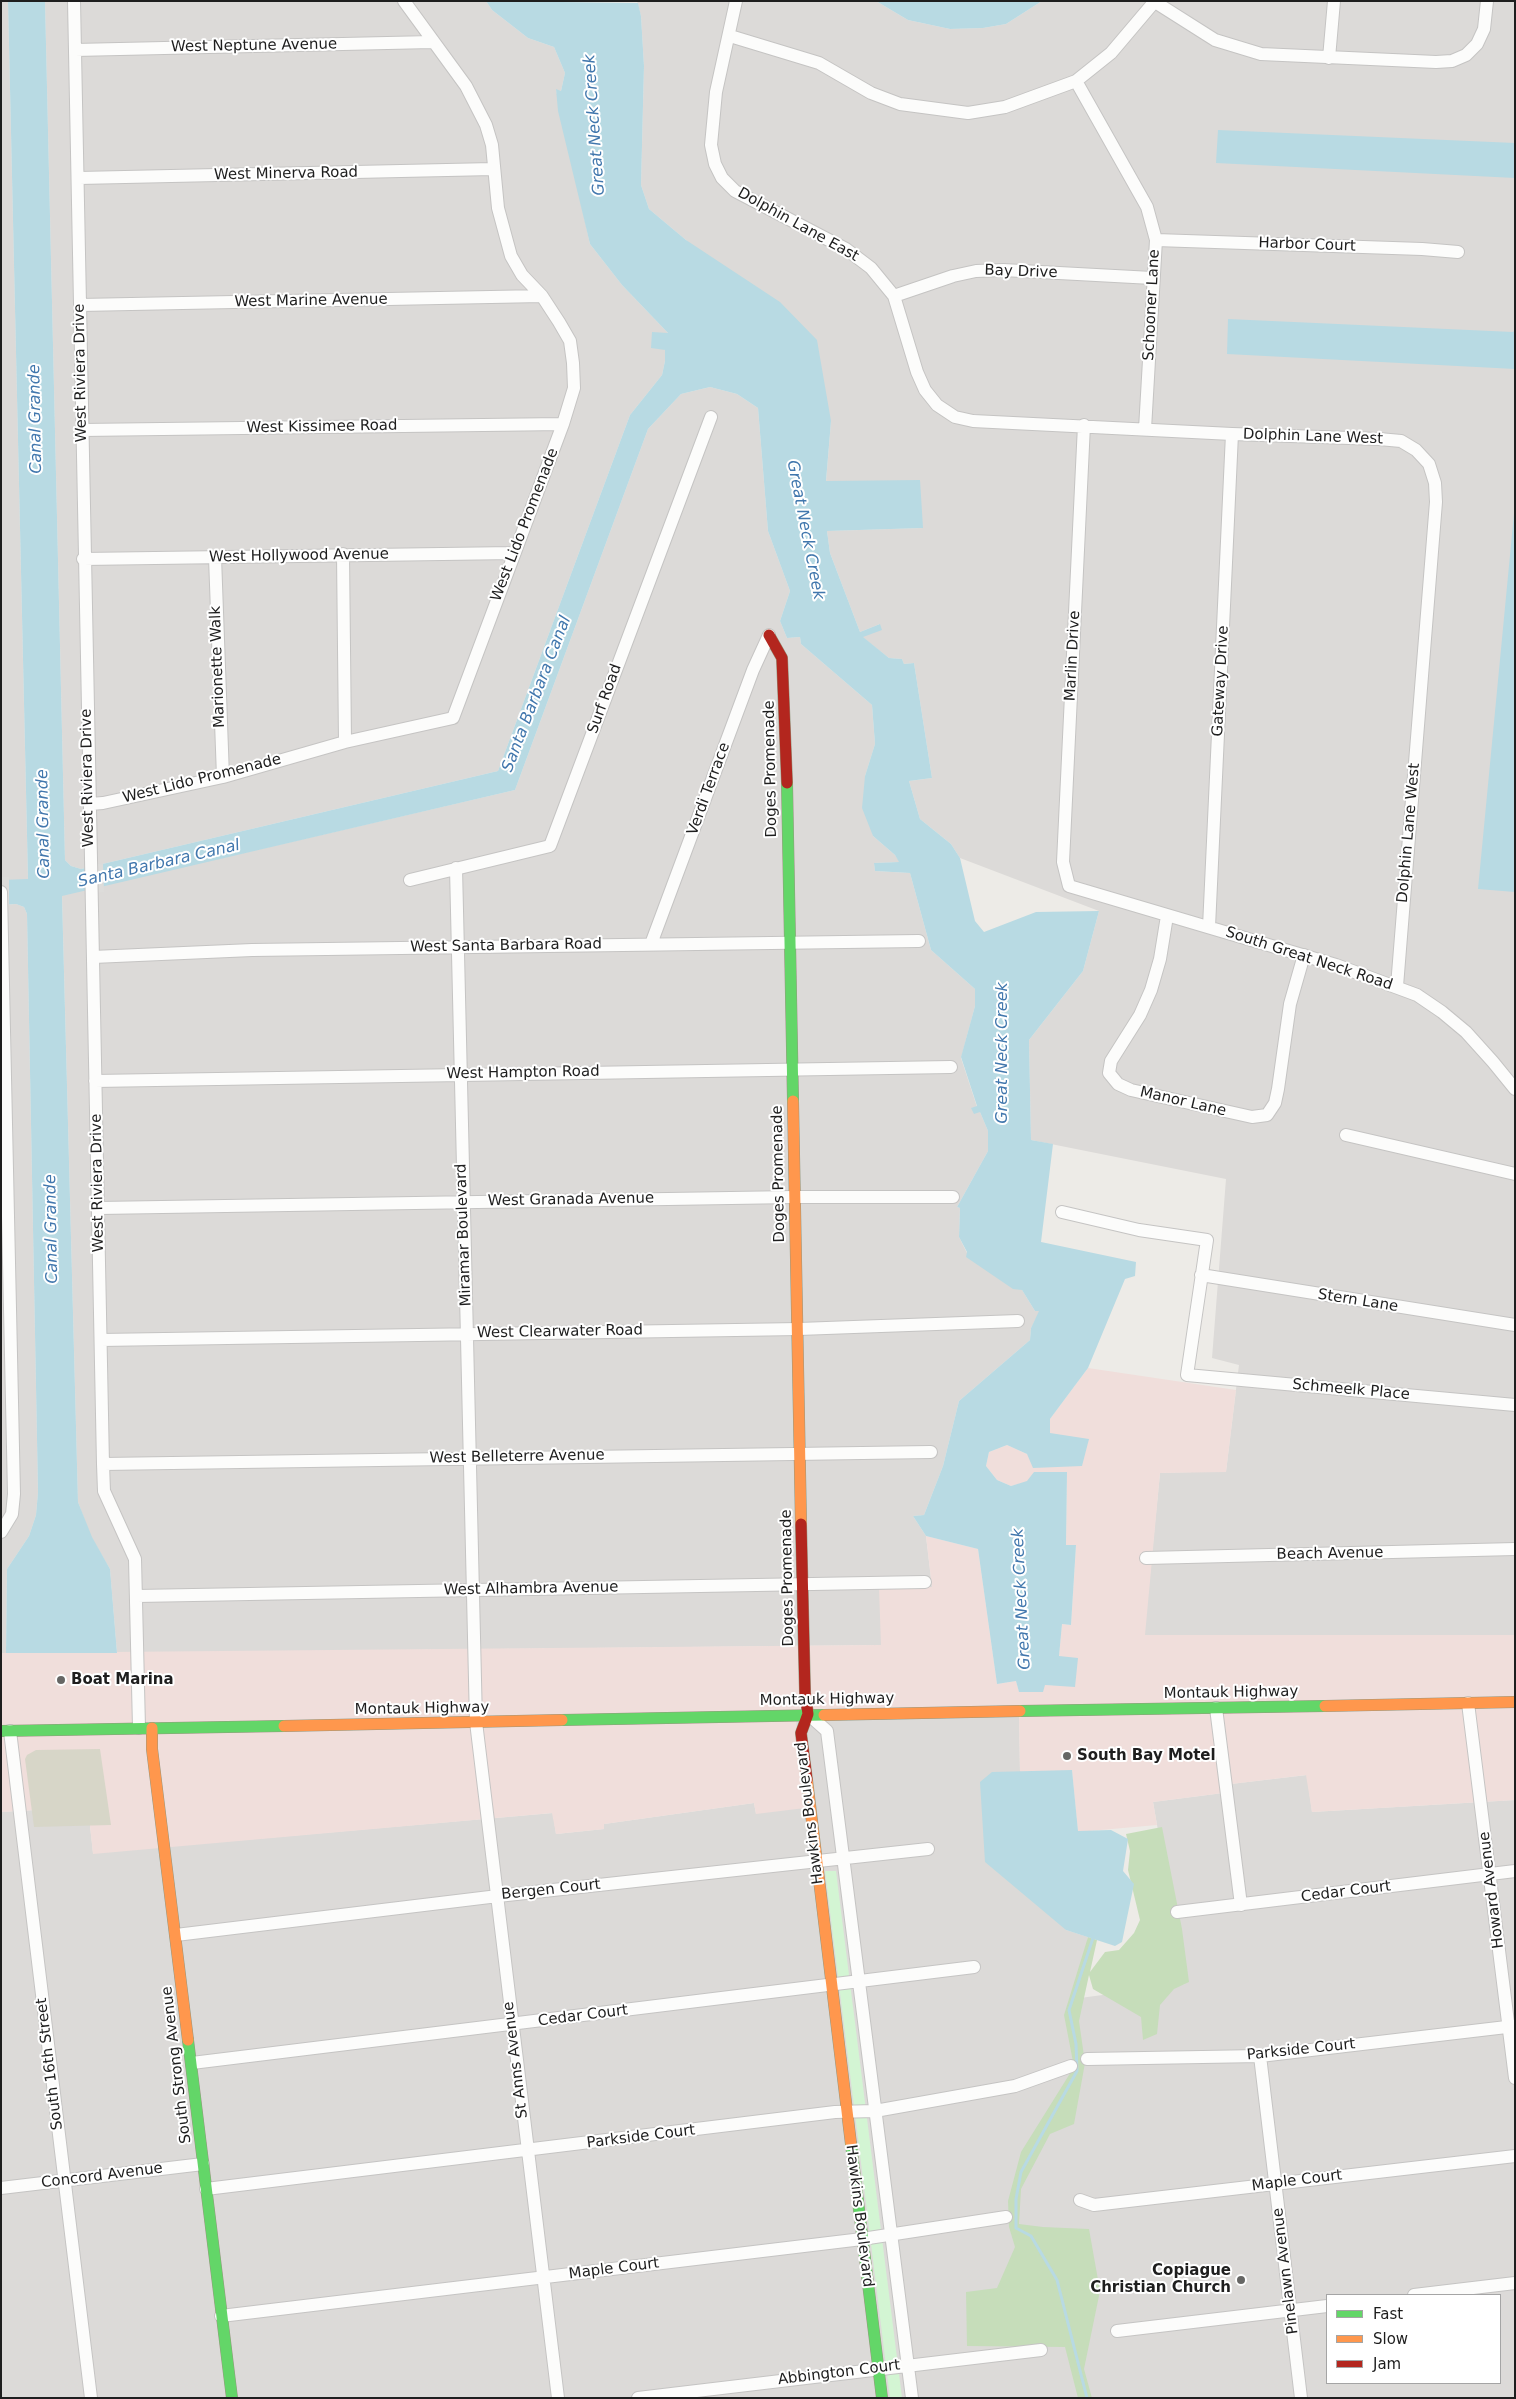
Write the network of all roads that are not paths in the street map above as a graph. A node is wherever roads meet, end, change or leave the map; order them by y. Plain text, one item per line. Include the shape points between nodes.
1 (74, 1) edge
2 (404, 1) edge
3 (736, 1) edge
4 (1334, 1) edge
5 (1487, 1) edge
6 (1155, 2) edge
7 (730, 36) junction
8 (432, 42) junction
9 (75, 50) junction
10 (1329, 58) junction
11 (1076, 81) junction
12 (493, 170) junction
13 (79, 178) junction
14 (1156, 240) junction
15 (1458, 252) dead end
16 (1152, 278) junction
17 (542, 296) junction
18 (894, 296) junction
19 (80, 305) junction
20 (711, 417) dead end
21 (563, 424) junction
22 (1084, 426) junction
23 (1145, 429) junction
24 (82, 430) junction
25 (1232, 434) junction
26 (514, 553) junction
27 (344, 554) junction
28 (214, 558) junction
29 (83, 559) junction
30 (769, 635) joint
31 (345, 742) junction
32 (222, 777) junction
33 (90, 804) junction
34 (456, 868) junction
35 (410, 880) dead end
36 (1069, 886) joint
37 (1, 892) edge
38 (2, 910) edge
39 (1167, 916) junction
40 (1209, 927) junction
41 (919, 941) dead end
42 (789, 942) junction
43 (651, 944) junction
44 (457, 948) junction
45 (1304, 956) junction
46 (93, 958) junction
47 (2, 959) edge
48 (1396, 986) junction
49 (951, 1067) dead end
50 (793, 1069) junction
51 (460, 1074) junction
52 (95, 1081) junction
53 (3, 1086) edge
54 (1515, 1089) edge
55 (1346, 1135) dead end
56 (1515, 1174) edge
57 (953, 1196) dead end
58 (794, 1197) junction
59 (463, 1202) junction
60 (98, 1208) junction
61 (1062, 1212) dead end
62 (5, 1214) edge
63 (1200, 1275) junction
64 (1018, 1321) dead end
65 (1515, 1325) edge
66 (799, 1328) junction
67 (467, 1334) junction
68 (101, 1340) junction
69 (6, 1341) edge
70 (1515, 1405) edge
71 (931, 1452) dead end
72 (800, 1454) junction
73 (469, 1458) junction
74 (103, 1464) junction
75 (8, 1470) edge
76 (1, 1532) edge
77 (1515, 1549) edge
78 (1146, 1558) dead end
79 (925, 1582) dead end
80 (804, 1585) junction
81 (472, 1591) junction
82 (137, 1596) junction
83 (1515, 1702) edge
84 (1468, 1703) junction
85 (1216, 1708) junction
86 (808, 1714) junction
87 (476, 1722) junction
88 (145, 1728) junction
89 (6, 1731) edge
90 (928, 1849) dead end
91 (844, 1859) junction
92 (816, 1861) junction
93 (1515, 1871) edge
94 (1490, 1874) junction
95 (498, 1896) junction
96 (1241, 1905) junction
97 (1177, 1912) dead end
98 (176, 1935) junction
99 (974, 1967) dead end
100 (859, 1981) junction
101 (830, 1986) junction
102 (512, 2024) junction
103 (1512, 2026) edge
104 (1260, 2056) junction
105 (1087, 2059) dead end
106 (192, 2063) junction
107 (1072, 2066) dead end
108 (1515, 2078) edge
109 (846, 2111) junction
110 (875, 2111) junction
111 (527, 2151) junction
112 (1515, 2156) edge
113 (203, 2164) junction
114 (64, 2181) junction
115 (1275, 2184) junction
116 (1, 2188) edge
117 (206, 2189) junction
118 (1080, 2200) dead end
119 (1006, 2217) dead end
120 (892, 2235) junction
121 (862, 2239) junction
122 (543, 2277) junction
123 (1515, 2283) edge
124 (1422, 2294) edge
125 (1326, 2306) edge
126 (1290, 2310) junction
127 (221, 2316) junction
128 (1117, 2331) dead end
129 (1041, 2350) dead end
130 (908, 2365) junction
131 (878, 2368) junction
132 (90, 2398) edge
133 (232, 2398) edge
134 (558, 2398) edge
135 (638, 2398) edge
136 (882, 2398) edge
137 (912, 2398) edge
138 (1301, 2398) edge

1 - 9 street, West Riviera Drive
2 - 8 street, West Lido Promenade
3 - 7 street, Dolphin Lane East
4 - 10 street
5 - 10 street via 1484,29 1477,44 1452,61
6 - 10 street via 1215,40 1234,47 1261,54
6 - 11 street via 1111,53
7 - 11 street via 819,63 871,93 900,104 936,110 968,113 1005,107
7 - 18 street, Dolphin Lane East via 716,92 711,145 714,164 722,178 735,191 846,249 871,268
8 - 9 street, West Neptune Avenue
8 - 12 street, West Lido Promenade via 466,86 486,125 492,145
9 - 13 street, West Riviera Drive
11 - 14 street, Schooner Lane via 1147,207
12 - 13 street, West Minerva Road
12 - 17 street, West Lido Promenade via 498,208 511,256 522,275
13 - 19 street, West Riviera Drive
14 - 15 street, Harbor Court
14 - 16 street, Schooner Lane
16 - 18 street, Bay Drive via 976,271
16 - 23 street, Schooner Lane
17 - 19 street, West Marine Avenue
17 - 21 street, West Lido Promenade via 570,341 574,388
18 - 22 street, Dolphin Lane West via 917,372 925,390 943,409 955,417 973,421
19 - 24 street, West Riviera Drive
20 - 34 street, Surf Road via 550,846
21 - 24 street, West Kissimee Road
21 - 26 street, West Lido Promenade
22 - 23 street, Dolphin Lane West
22 - 36 street, Marlin Drive via 1063,862
23 - 25 street, Dolphin Lane West
24 - 29 street, West Riviera Drive
25 - 40 street, Gateway Drive
25 - 48 street, Dolphin Lane West via 1401,441 1416,450 1429,464 1435,483
26 - 27 street, West Hollywood Avenue
26 - 31 street, West Lido Promenade via 453,718
27 - 28 street, West Hollywood Avenue
27 - 31 street
28 - 29 street, West Hollywood Avenue
28 - 32 street, Marionette Walk
29 - 33 street, West Riviera Drive
30 - 42 street, Doges Promenade via 782,658
30 - 43 street, Verdi Terrace
31 - 32 street, West Lido Promenade
32 - 33 street, West Lido Promenade
33 - 46 street, West Riviera Drive
34 - 35 street, Surf Road
34 - 44 street, Miramar Boulevard
36 - 39 street, South Great Neck Road
37 - 38 street
38 - 47 street
39 - 40 street, South Great Neck Road
39 - 45 street, Manor Lane via 1151,990 1110,1067 1109,1073 1118,1084 1131,1090 1252,1117 1267,1115 1275,1103 1290,1004
40 - 45 street, South Great Neck Road
41 - 42 street, West Santa Barbara Road
42 - 43 street, West Santa Barbara Road
42 - 50 street, Doges Promenade
43 - 44 street, West Santa Barbara Road
44 - 46 street, West Santa Barbara Road via 252,950
44 - 51 street, Miramar Boulevard
45 - 48 street, South Great Neck Road
46 - 52 street, West Riviera Drive
47 - 53 street
48 - 54 street, South Great Neck Road via 1417,995 1466,1032
49 - 50 street, West Hampton Road
50 - 51 street, West Hampton Road
50 - 58 street, Doges Promenade
51 - 52 street, West Hampton Road
51 - 59 street, Miramar Boulevard
52 - 60 street, West Riviera Drive
53 - 62 street
55 - 56 street
57 - 58 street, West Granada Avenue
58 - 59 street, West Granada Avenue
58 - 66 street, Doges Promenade
59 - 60 street, West Granada Avenue
59 - 67 street, Miramar Boulevard
60 - 68 street, West Riviera Drive
61 - 63 street via 1139,1230 1207,1240
62 - 69 street
63 - 65 street, Stern Lane
63 - 70 street, Schmeelk Place via 1187,1375
64 - 66 street, West Clearwater Road
66 - 67 street, West Clearwater Road
66 - 72 street, Doges Promenade
67 - 68 street, West Clearwater Road
67 - 73 street, Miramar Boulevard
68 - 74 street, West Riviera Drive
69 - 75 street
71 - 72 street, West Belleterre Avenue
72 - 73 street, West Belleterre Avenue
72 - 80 street, Doges Promenade
73 - 74 street, West Belleterre Avenue
73 - 81 street, Miramar Boulevard
74 - 82 street, West Riviera Drive via 104,1491 135,1559
75 - 76 street via 12,1514
77 - 78 street, Beach Avenue
79 - 80 street, West Alhambra Avenue
80 - 81 street, West Alhambra Avenue
80 - 86 street, Doges Promenade
81 - 82 street, West Alhambra Avenue
81 - 87 street, Miramar Boulevard
82 - 88 street, West Riviera Drive
83 - 84 street, Montauk Highway
84 - 85 street, Montauk Highway
84 - 94 street, Howard Avenue
85 - 86 street, Montauk Highway
85 - 96 street
86 - 87 street, Montauk Highway
86 - 91 street, Hawkins Boulevard via 827,1731
86 - 92 street, Hawkins Boulevard via 801,1733
87 - 88 street, Montauk Highway
87 - 95 street, St Anns Avenue
88 - 89 street, Montauk Highway
88 - 98 street, South Strong Avenue via 152,1749
89 - 114 street, South 16th Street
90 - 91 street, Bergen Court
91 - 92 street, Bergen Court
91 - 100 street, Hawkins Boulevard
92 - 95 street, Bergen Court
92 - 101 street, Hawkins Boulevard
93 - 94 street, Cedar Court
94 - 96 street, Cedar Court
94 - 103 street, Howard Avenue
95 - 98 street, Bergen Court
95 - 102 street, St Anns Avenue
96 - 97 street, Cedar Court
98 - 106 street, South Strong Avenue
99 - 100 street, Cedar Court
100 - 101 street, Cedar Court
100 - 110 street, Hawkins Boulevard
101 - 102 street, Cedar Court
101 - 109 street, Hawkins Boulevard
102 - 106 street, Cedar Court
102 - 111 street, St Anns Avenue
103 - 104 street, Parkside Court
103 - 108 street, Howard Avenue
104 - 105 street, Parkside Court
104 - 115 street, Pinelawn Avenue
106 - 113 street, South Strong Avenue
107 - 110 street, Parkside Court via 1015,2086
109 - 110 street, Parkside Court
109 - 111 street, Parkside Court
109 - 121 street, Hawkins Boulevard
110 - 120 street, Hawkins Boulevard
111 - 117 street, Parkside Court
111 - 122 street, St Anns Avenue
112 - 115 street, Maple Court
113 - 114 street, Concord Avenue
113 - 117 street, South Strong Avenue
114 - 116 street, Concord Avenue
114 - 132 street, South 16th Street
115 - 118 street, Maple Court via 1094,2205
115 - 126 street, Pinelawn Avenue
117 - 127 street, South Strong Avenue
119 - 120 street, Maple Court
120 - 121 street, Maple Court
120 - 130 street, Hawkins Boulevard
121 - 122 street, Maple Court
121 - 131 street, Hawkins Boulevard
122 - 127 street, Maple Court
122 - 134 street, St Anns Avenue
123 - 124 street
125 - 126 street
126 - 128 street
126 - 138 street, Pinelawn Avenue
127 - 133 street, South Strong Avenue
129 - 130 street, Abbington Court
130 - 131 street, Abbington Court
130 - 137 street, Hawkins Boulevard
131 - 135 street, Abbington Court
131 - 136 street, Hawkins Boulevard

